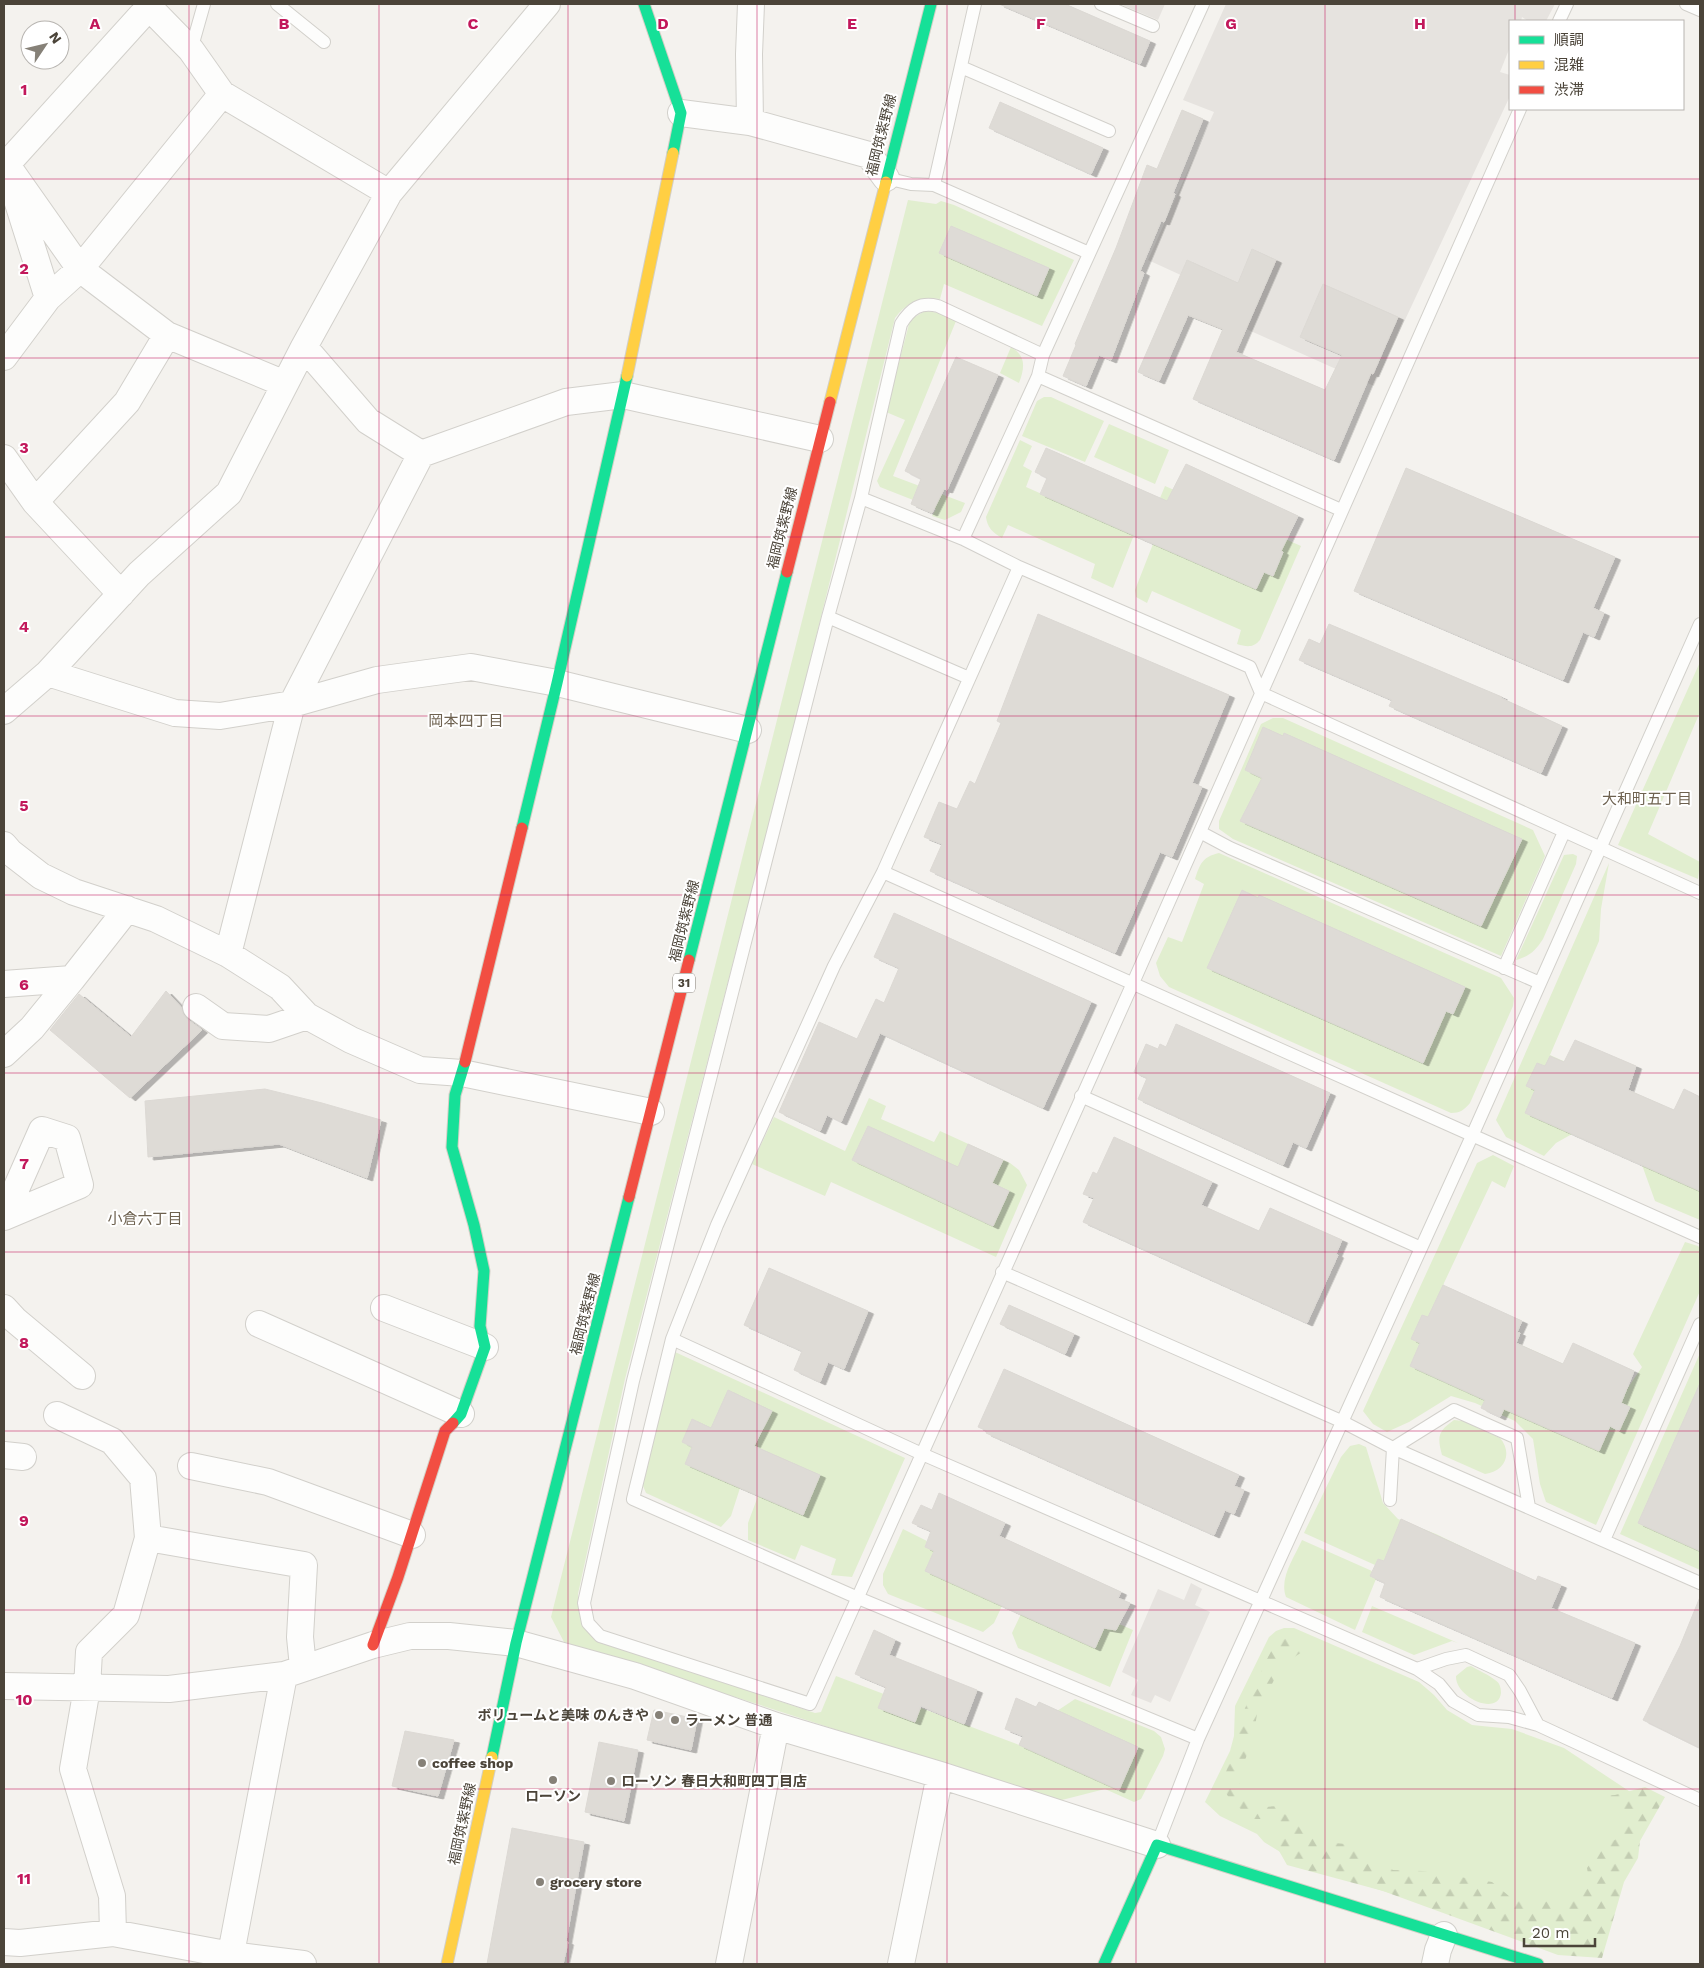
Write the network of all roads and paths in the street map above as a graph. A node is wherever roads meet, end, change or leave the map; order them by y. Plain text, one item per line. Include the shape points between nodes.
1 (204, 4) edge
2 (277, 4) edge
3 (547, 4) edge
4 (644, 4) edge
5 (750, 4) edge
6 (931, 4) edge
7 (975, 4) edge
8 (1101, 4) edge
9 (1203, 4) edge
10 (1567, 4) edge
11 (1686, 4) edge
12 (147, 5) edge
13 (1700, 10) edge
14 (1559, 20) edge
15 (1153, 26) dead end
16 (324, 42) dead end
17 (190, 50) junction
18 (961, 67) junction
19 (222, 94) junction
20 (1520, 110) edge
21 (681, 113) junction
22 (750, 122) junction
23 (1109, 131) dead end
24 (5, 163) edge
25 (886, 178) junction
26 (934, 185) junction
27 (389, 193) junction
28 (1089, 254) junction
29 (80, 269) junction
30 (48, 298) junction
31 (167, 336) junction
32 (304, 347) junction
33 (1043, 355) junction
34 (4, 357) edge
35 (1038, 376) junction
36 (284, 384) junction
37 (623, 395) junction
38 (820, 439) junction
39 (421, 454) junction
40 (4, 458) edge
41 (861, 498) junction
42 (35, 502) junction
43 (1341, 510) junction
44 (963, 539) junction
45 (1020, 568) junction
46 (121, 594) junction
47 (828, 617) junction
48 (1700, 624) edge
49 (48, 672) junction
50 (970, 678) junction
51 (557, 683) junction
52 (1261, 693) junction
53 (292, 704) junction
54 (4, 711) edge
55 (748, 730) junction
56 (1200, 832) junction
57 (1564, 832) junction
58 (4, 845) edge
59 (1600, 848) junction
60 (883, 872) junction
61 (1700, 893) edge
62 (127, 910) junction
63 (228, 954) junction
64 (1504, 968) junction
65 (72, 979) junction
66 (1540, 982) junction
67 (1133, 983) junction
68 (4, 984) edge
69 (196, 1007) dead end
70 (307, 1016) junction
71 (4, 1054) edge
72 (462, 1073) junction
73 (1081, 1096) junction
74 (651, 1112) junction
75 (1472, 1136) junction
76 (1700, 1237) edge
77 (1421, 1248) junction
78 (1002, 1272) junction
79 (4, 1308) edge
80 (384, 1308) dead end
81 (259, 1324) dead end
82 (1700, 1324) edge
83 (672, 1339) junction
84 (485, 1347) junction
85 (82, 1376) dead end
86 (461, 1414) junction
87 (57, 1415) dead end
88 (1341, 1421) junction
89 (1393, 1448) junction
90 (922, 1454) junction
91 (192, 1466) dead end
92 (1390, 1500) dead end
93 (1529, 1507) junction
94 (412, 1535) junction
95 (148, 1538) junction
96 (1604, 1540) junction
97 (1700, 1583) edge
98 (858, 1598) junction
99 (1260, 1600) junction
100 (516, 1643) junction
101 (373, 1645) junction
102 (1417, 1669) junction
103 (294, 1671) junction
104 (4, 1686) edge
105 (87, 1688) junction
106 (1538, 1725) junction
107 (776, 1726) junction
108 (1198, 1740) junction
109 (940, 1775) junction
110 (1700, 1800) edge
111 (1157, 1845) junction
112 (114, 1933) junction
113 (1444, 1934) junction
114 (14, 1950) edge
115 (230, 1960) edge
116 (304, 1964) edge
117 (447, 1964) edge
118 (729, 1964) edge
119 (901, 1964) edge
120 (1104, 1964) edge
121 (1435, 1964) edge
122 (1538, 1964) edge

1 - 17 lane
2 - 16 lane
3 - 27 street
4 - 21 street
5 - 22 street
6 - 25 street, 福岡筑紫野線 / 31
7 - 18 lane
8 - 15 lane
9 - 28 lane
10 - 14 lane
11 - 13 lane
12 - 17 street
12 - 24 street
17 - 19 street
18 - 23 lane
18 - 26 lane
19 - 27 street
19 - 29 street
20 - 43 lane
21 - 22 street
21 - 37 street
22 - 25 street via 869,155
24 - 29 street
24 - 30 street
25 - 26 lane
25 - 38 street, 福岡筑紫野線 / 31
26 - 28 lane
27 - 32 street
28 - 33 lane
29 - 30 street
29 - 31 street
30 - 34 street
31 - 36 street
31 - 42 street via 127,402
32 - 36 street
32 - 39 street via 368,421
33 - 35 lane
33 - 41 lane via 938,306 917,306 901,324
35 - 43 lane
35 - 44 lane
36 - 46 street via 230,493
37 - 38 street
37 - 39 street via 566,402
37 - 51 street
38 - 55 street, 福岡筑紫野線 / 31
39 - 53 street
40 - 42 street
41 - 44 lane
41 - 47 lane
42 - 46 street
43 - 52 lane
44 - 45 lane
45 - 50 lane
45 - 52 lane via 1250,667
46 - 49 street
47 - 50 lane
47 - 98 lane via 632,1380 584,1603 588,1622 600,1636 810,1704
48 - 59 lane
49 - 53 street via 175,713 220,716
49 - 54 street
50 - 60 lane
51 - 53 street via 471,667 377,680
51 - 55 street
51 - 72 street
52 - 56 lane
52 - 57 lane
53 - 63 street
55 - 74 street, 福岡筑紫野線 / 31
56 - 64 lane
56 - 67 lane
57 - 59 lane
57 - 64 lane
58 - 62 street via 41,876 74,892
59 - 61 lane
59 - 66 lane
60 - 67 lane
60 - 83 lane via 826,984 717,1226
62 - 63 street via 156,919
62 - 65 street
63 - 70 street via 280,987
64 - 66 lane
65 - 68 street
65 - 71 street via 32,1028
66 - 75 lane
67 - 73 lane
67 - 75 lane
69 - 70 street via 223,1026 269,1029
70 - 72 street via 351,1040 420,1070
72 - 74 street
72 - 84 street via 455,1095 452,1147 484,1271 480,1326
73 - 77 lane
73 - 78 lane
74 - 100 street, 福岡筑紫野線 / 31
75 - 76 lane
75 - 77 lane
77 - 88 lane
78 - 88 lane
78 - 90 lane
79 - 85 street
80 - 84 street
81 - 86 street
82 - 96 lane
83 - 90 lane
83 - 98 lane via 634,1500
84 - 86 street
86 - 94 street via 445,1431
87 - 95 street via 112,1441 143,1478
88 - 89 lane
88 - 99 lane
89 - 92 lane
89 - 93 lane
89 - 93 lane via 1454,1410 1517,1438
90 - 98 lane
90 - 99 lane
91 - 94 street via 268,1482
93 - 96 lane
94 - 101 street
95 - 103 street via 304,1565 300,1636
95 - 105 street via 126,1615 89,1652
96 - 97 lane
98 - 108 lane
99 - 102 lane
99 - 108 lane
100 - 101 street via 450,1636 410,1636
100 - 107 street via 635,1676
100 - 117 street, 福岡筑紫野線 / 31
101 - 103 street
102 - 106 lane via 1438,1684 1453,1701 1478,1715 1509,1717
102 - 106 lane via 1466,1655 1508,1674
103 - 105 street via 169,1689
103 - 115 street
104 - 105 street
105 - 112 street via 73,1769 112,1896
106 - 110 lane
107 - 109 street
107 - 118 street
108 - 111 lane
109 - 111 street
109 - 119 street
111 - 113 street
111 - 120 street
112 - 114 street
112 - 115 street
113 - 121 street
113 - 122 street
115 - 116 street

